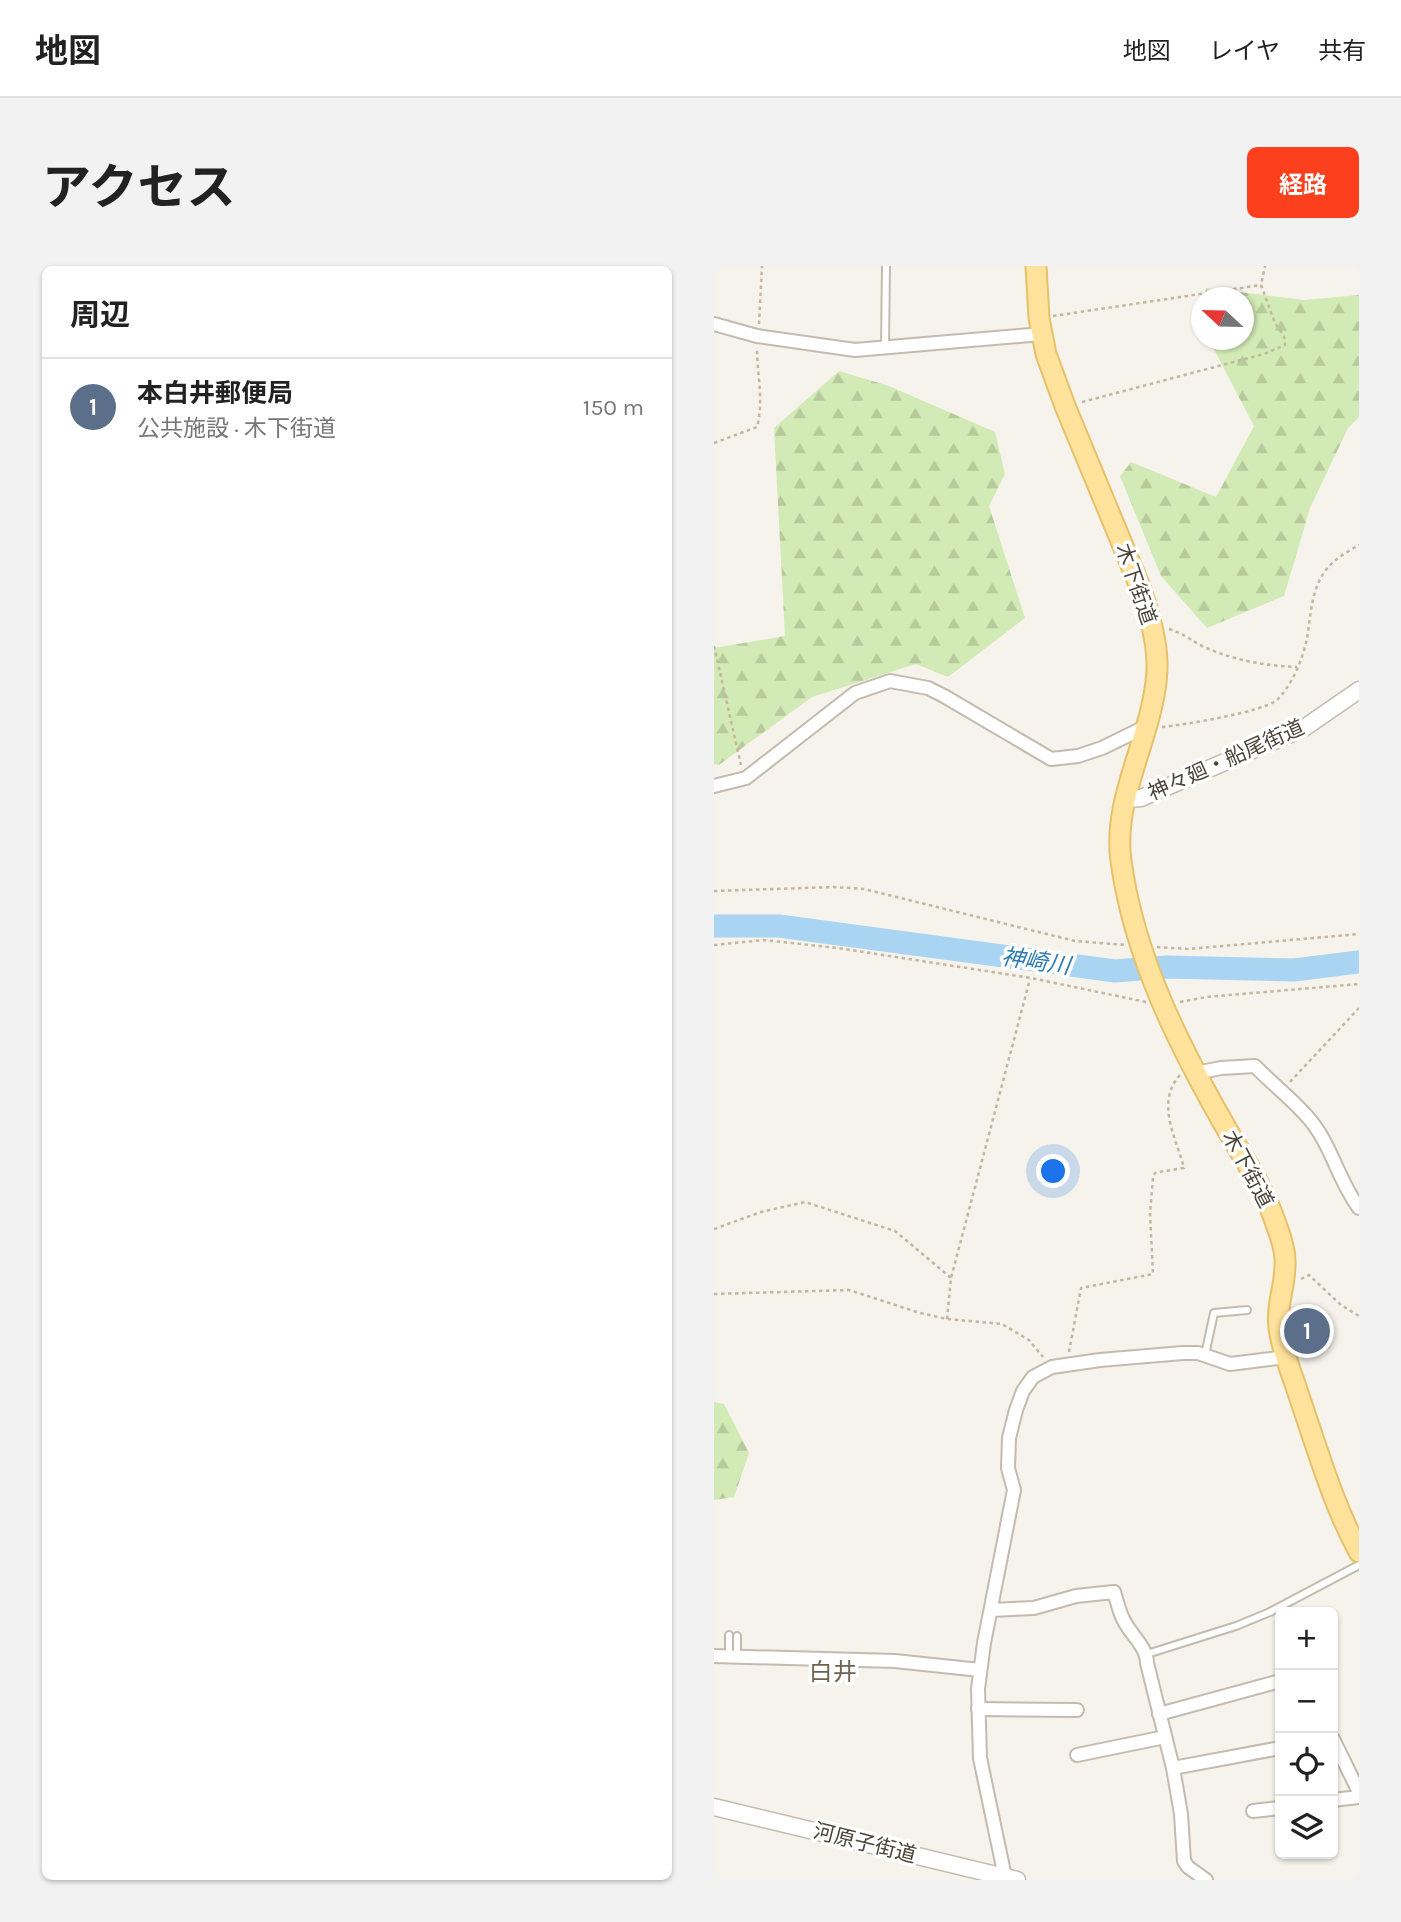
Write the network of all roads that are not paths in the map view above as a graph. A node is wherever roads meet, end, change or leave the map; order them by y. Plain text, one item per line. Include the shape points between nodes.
1 (886, 266) edge
2 (1036, 266) edge
3 (714, 324) edge
4 (1040, 326) junction
5 (885, 348) junction
6 (1359, 690) edge
7 (1145, 727) junction
8 (714, 786) edge
9 (1126, 799) junction
10 (1194, 1068) junction
11 (1359, 1208) edge
12 (1247, 1310) dead end
13 (1205, 1355) junction
14 (1286, 1357) junction
15 (1359, 1552) edge
16 (1359, 1565) edge
17 (991, 1610) junction
18 (729, 1635) dead end
19 (737, 1636) dead end
20 (1147, 1654) junction
21 (714, 1656) edge
22 (733, 1656) junction
23 (980, 1670) junction
24 (1275, 1682) edge
25 (978, 1709) junction
26 (1077, 1710) dead end
27 (1159, 1714) junction
28 (1165, 1737) junction
29 (1275, 1749) edge
30 (1338, 1750) edge
31 (1077, 1755) dead end
32 (1173, 1768) junction
33 (1359, 1794) edge
34 (1338, 1799) edge
35 (714, 1807) edge
36 (1275, 1809) edge
37 (1252, 1811) dead end
38 (1005, 1878) edge
39 (1206, 1880) edge

1 - 5 lane
2 - 4 main road, 木下街道
3 - 5 street via 757,336 855,350
4 - 5 street
4 - 7 main road, 木下街道 via 1065,406 1140,587 1152,628 1157,670
6 - 9 street, 神々廻・船尾街道 via 1273,743 1141,798
7 - 8 street via 1102,748 1051,759 928,688 890,681 855,693 746,778
7 - 9 main road, 木下街道
9 - 10 main road, 木下街道 via 1119,837 1123,879 1161,1001
10 - 11 street via 1255,1066 1311,1121
10 - 14 main road, 木下街道 via 1263,1189 1283,1247 1286,1264 1278,1317
12 - 13 lane via 1214,1313
13 - 14 street via 1230,1364
13 - 17 street via 1170,1354 1059,1366 1033,1377 1023,1391 1009,1438 1008,1468 1014,1490
14 - 15 main road, 木下街道 via 1347,1530
16 - 20 lane via 1270,1612
17 - 20 street via 1034,1608 1076,1596 1114,1592 1121,1616
17 - 23 street
18 - 22 lane
19 - 22 lane
20 - 27 street
21 - 22 street
22 - 23 street via 895,1661
23 - 25 street
24 - 27 street
25 - 26 street
25 - 38 street via 981,1758
27 - 28 street
28 - 31 street
28 - 32 street
29 - 32 street
30 - 33 street
32 - 39 street via 1184,1861
33 - 34 street
35 - 38 street, 河原子街道
36 - 37 street

